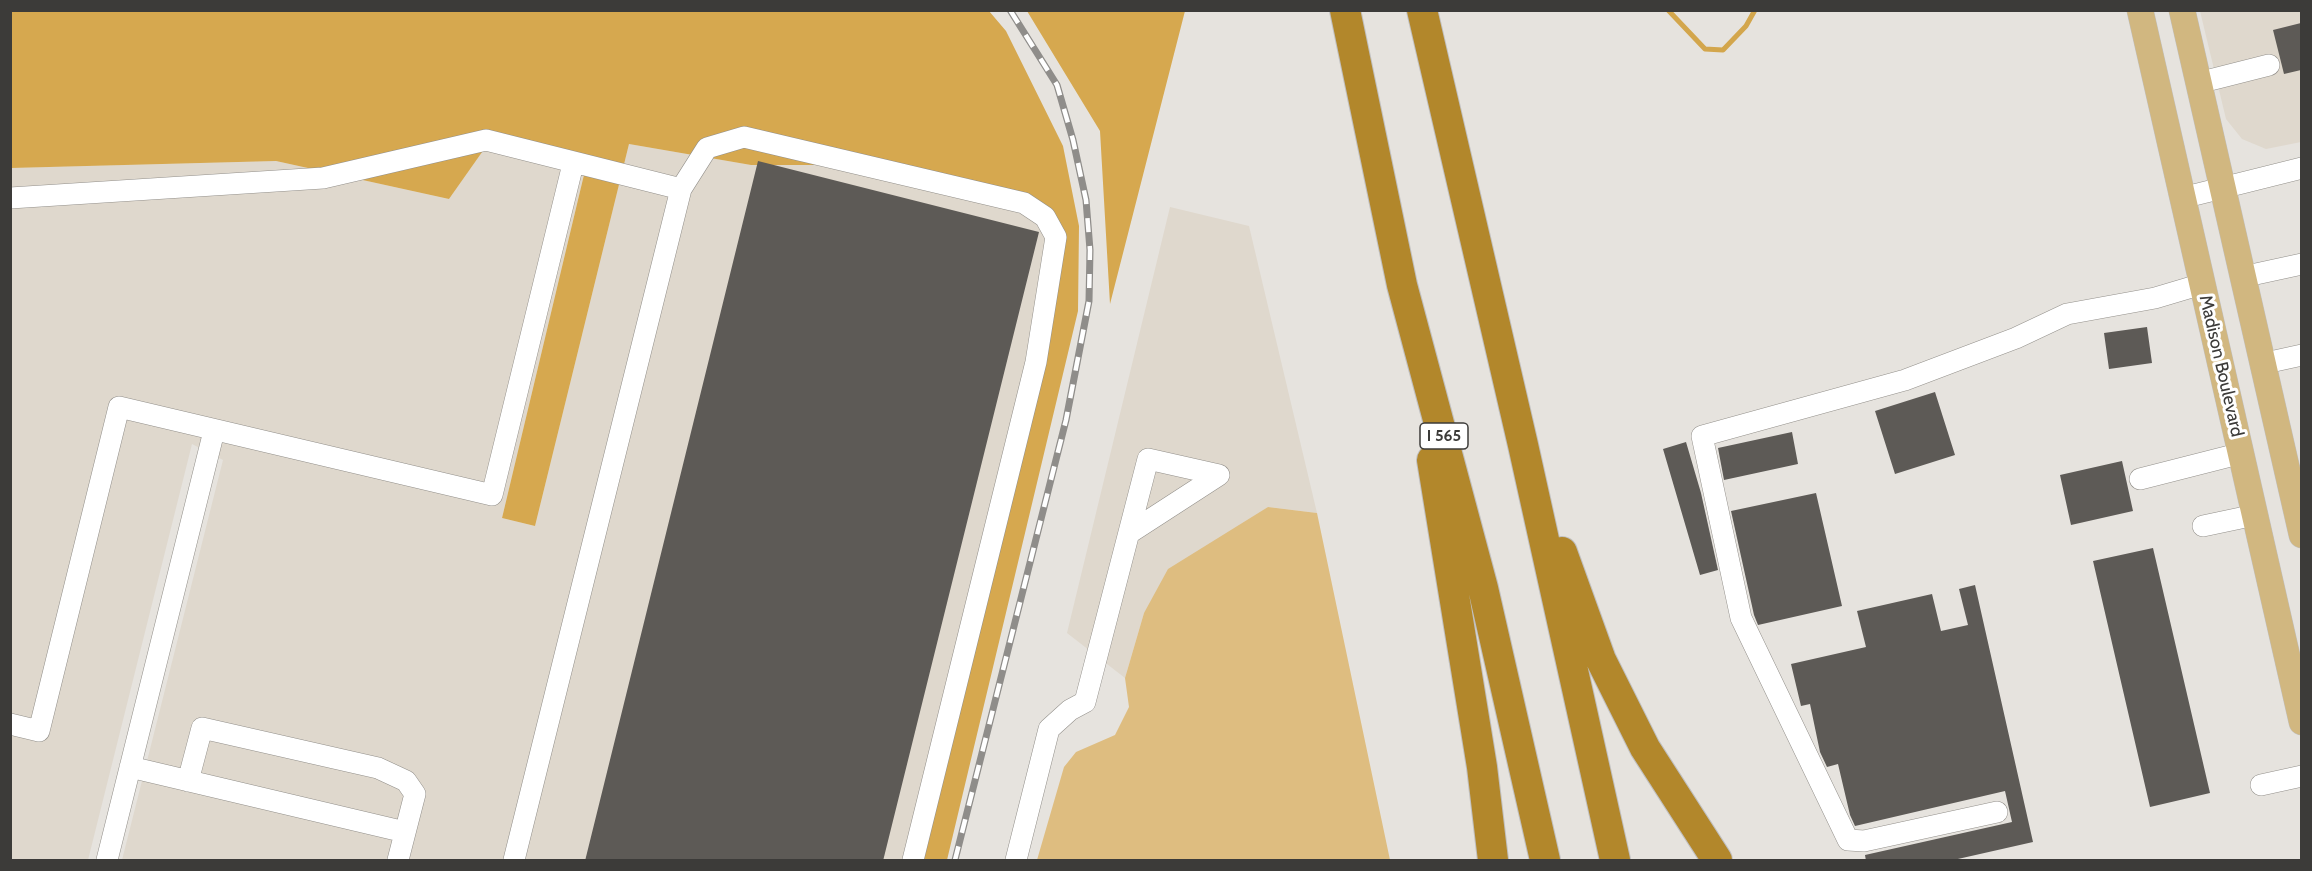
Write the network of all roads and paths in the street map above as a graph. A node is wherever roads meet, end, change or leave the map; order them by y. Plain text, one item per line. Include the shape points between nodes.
1 (1345, 10) edge
2 (1422, 10) edge
3 (2182, 10) edge
4 (2140, 13) edge
5 (2269, 65) dead end
6 (2198, 83) junction
7 (573, 164) junction
8 (2301, 168) edge
9 (2222, 187) junction
10 (681, 189) junction
11 (10, 198) edge
12 (2182, 198) junction
13 (2301, 264) edge
14 (2242, 277) junction
15 (2202, 284) junction
16 (1402, 285) junction
17 (2301, 356) edge
18 (2261, 364) junction
19 (2223, 374) junction
20 (214, 431) junction
21 (1523, 445) junction
22 (2242, 453) junction
23 (2140, 479) dead end
24 (2255, 515) junction
25 (2203, 526) dead end
26 (1131, 532) dead end
27 (2301, 535) edge
28 (2301, 722) edge
29 (10, 724) edge
30 (130, 767) junction
31 (2301, 776) edge
32 (188, 781) junction
33 (2261, 785) dead end
34 (1997, 812) dead end
35 (405, 832) junction
36 (107, 861) edge
37 (399, 861) edge
38 (514, 861) edge
39 (913, 861) edge
40 (1016, 861) edge
41 (1493, 861) edge
42 (1545, 861) edge
43 (1615, 861) edge
44 (1717, 861) edge

1 - 16 highway, I 565
2 - 21 highway
3 - 6 main road
4 - 12 main road, Madison Boulevard
5 - 6 street
6 - 9 main road
7 - 10 street
7 - 11 street via 486,140 323,178
7 - 20 street via 492,495
8 - 9 street
9 - 12 street
9 - 14 main road
10 - 38 street
10 - 39 street via 707,148 744,137 1024,203 1045,217 1056,237 1036,362
12 - 15 main road, Madison Boulevard
13 - 14 street
14 - 18 main road
15 - 19 main road, Madison Boulevard
15 - 34 street via 2155,298 2067,314 1905,380 1702,436 1741,618 1848,840 1864,841
16 - 41 highway via 1478,744
16 - 42 highway, I 565 via 1477,566
17 - 18 street
18 - 19 main road
18 - 27 main road
19 - 22 main road, Madison Boulevard
20 - 29 street via 119,407 39,731
20 - 30 street
21 - 43 highway
21 - 44 highway via 1602,660 1645,748
22 - 23 street
22 - 24 main road, Madison Boulevard
24 - 25 street
24 - 28 main road, Madison Boulevard
26 - 40 street via 1085,702 1049,729
30 - 32 street
30 - 36 street
31 - 33 street
32 - 35 street
32 - 35 street via 202,728 378,768 406,781 415,794
35 - 37 street

